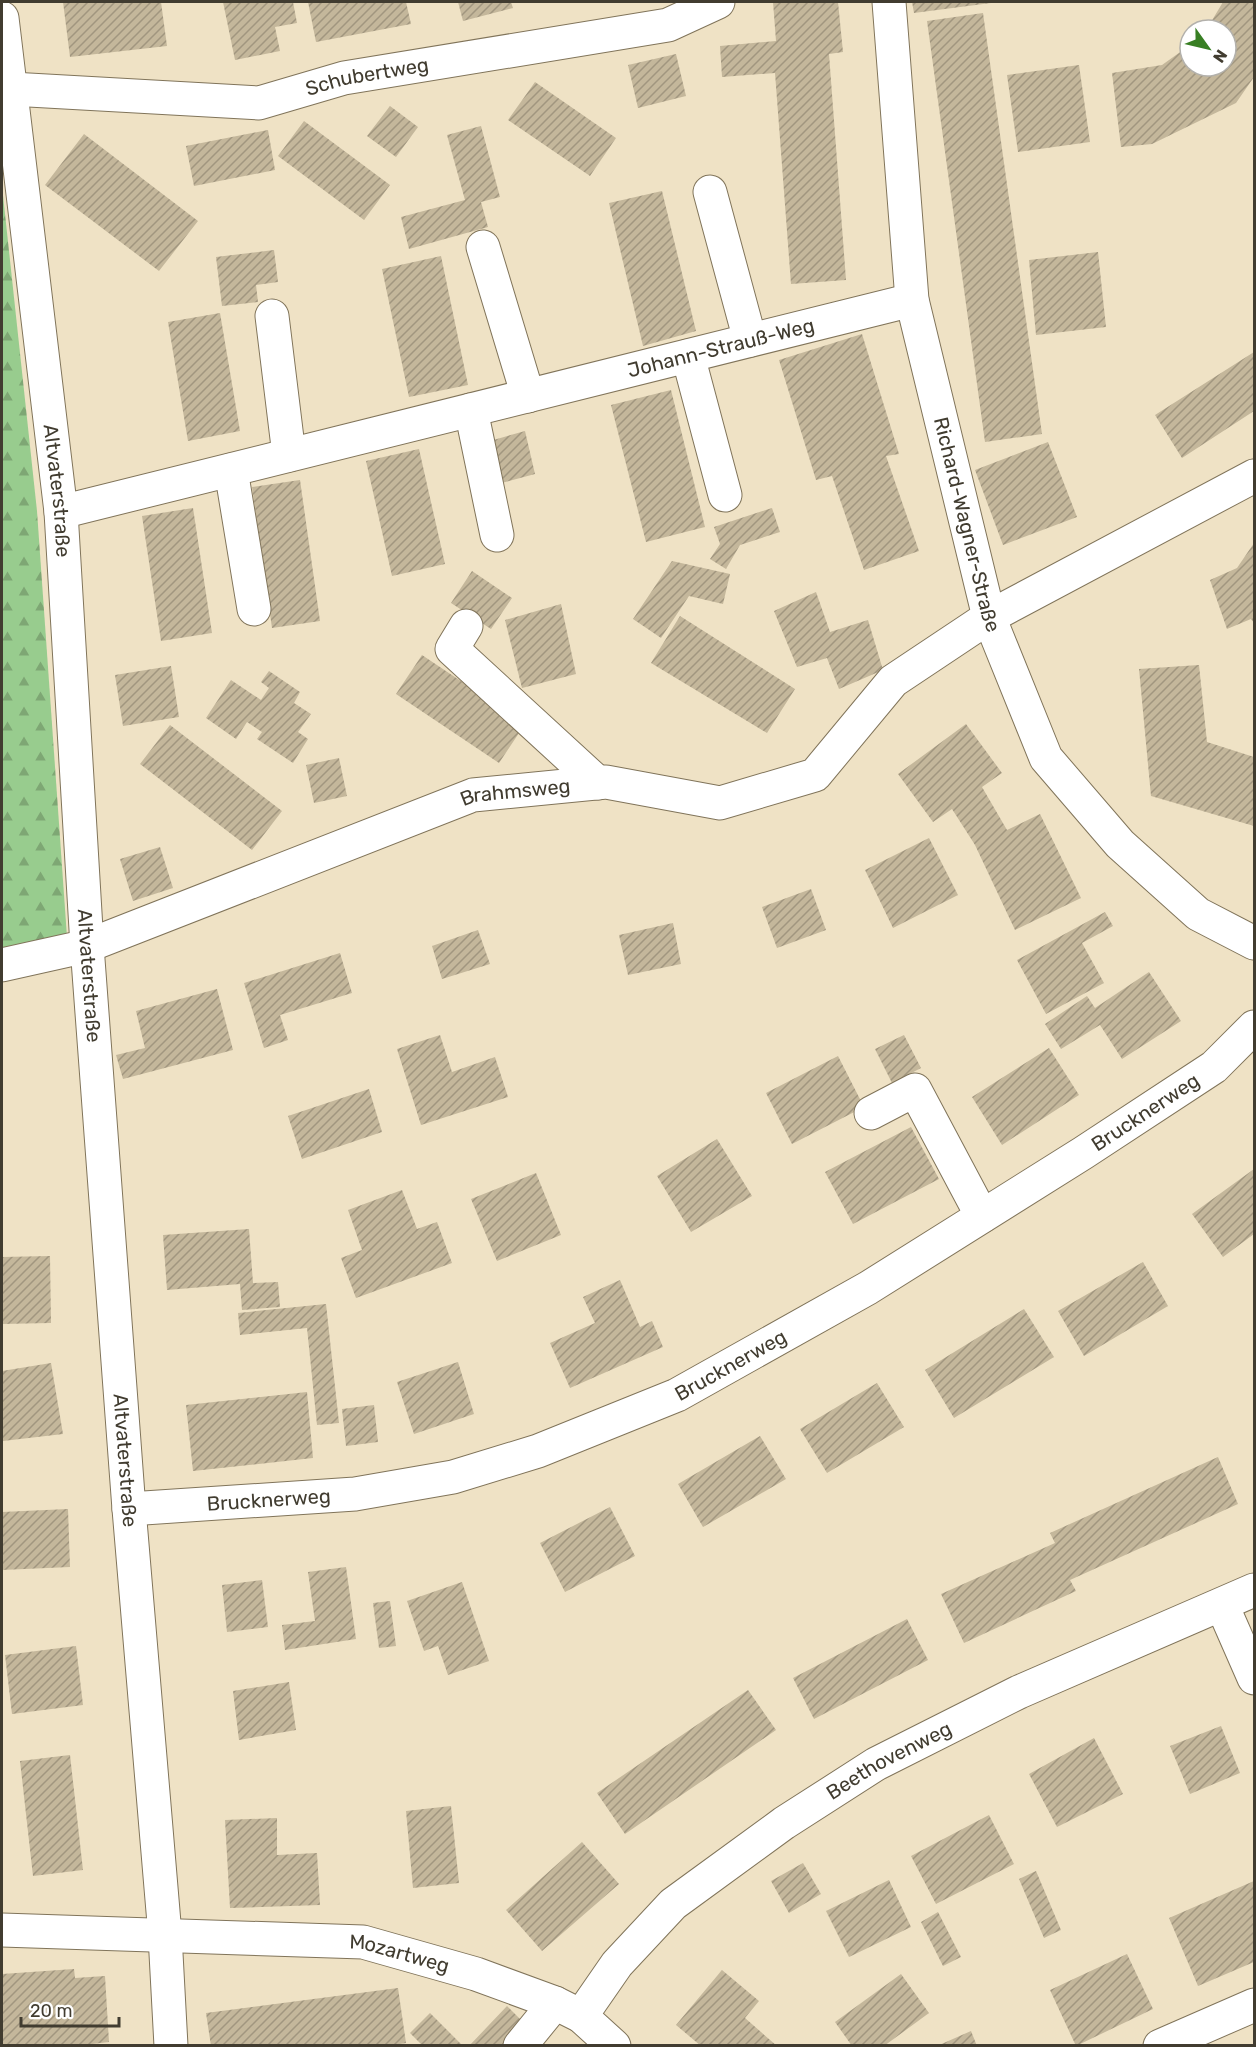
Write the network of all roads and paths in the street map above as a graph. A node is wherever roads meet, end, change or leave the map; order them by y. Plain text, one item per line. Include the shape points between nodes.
1 (718, 2) edge
2 (889, 2) edge
3 (2, 18) edge
4 (11, 89) junction
5 (710, 192) dead end
6 (483, 247) dead end
7 (912, 300) junction
8 (272, 316) dead end
9 (750, 340) junction
10 (688, 356) junction
11 (528, 396) junction
12 (471, 410) junction
13 (290, 455) junction
14 (231, 470) junction
15 (1254, 476) edge
16 (725, 495) dead end
17 (61, 512) junction
18 (497, 535) dead end
19 (254, 609) dead end
20 (989, 617) junction
21 (466, 626) dead end
22 (598, 783) junction
23 (1254, 943) edge
24 (87, 946) junction
25 (2, 965) edge
26 (1254, 1027) edge
27 (871, 1113) dead end
28 (982, 1216) junction
29 (129, 1509) junction
30 (1254, 1590) edge
31 (1222, 1605) junction
32 (1254, 1678) edge
33 (2, 1930) edge
34 (165, 1935) junction
35 (1254, 2005) edge
36 (568, 2010) junction
37 (171, 2046) edge
38 (520, 2046) edge
39 (614, 2046) edge
40 (1160, 2046) edge

1 - 4 street, Schubertweg via 668,25 344,78 258,103
2 - 7 street, Richard-Wagner-Straße
3 - 4 street, Altvaterstraße
4 - 17 street, Altvaterstraße
5 - 9 street
6 - 11 street
7 - 9 street, Johann-Strauß-Weg
7 - 20 street, Richard-Wagner-Straße
8 - 13 street
9 - 10 street, Johann-Strauß-Weg
10 - 11 street, Johann-Strauß-Weg
10 - 16 street
11 - 12 street, Johann-Strauß-Weg
12 - 13 street, Johann-Strauß-Weg
12 - 18 street
13 - 14 street, Johann-Strauß-Weg
14 - 17 street, Johann-Strauß-Weg
14 - 19 street
15 - 20 street, Brahmsweg
17 - 24 street, Altvaterstraße
20 - 22 street, Brahmsweg via 893,681 815,775 720,804
20 - 23 street, Richard-Wagner-Straße via 1046,758 1120,844 1198,914
21 - 22 street via 452,649
22 - 24 street, Brahmsweg via 473,795
24 - 25 street, Brahmsweg
24 - 29 street, Altvaterstraße
26 - 28 street, Brucknerweg via 1214,1067
27 - 28 street via 915,1090
28 - 29 street, Brucknerweg via 868,1288 677,1395 538,1451 453,1477 355,1494
29 - 34 street, Altvaterstraße
30 - 31 street, Beethovenweg
31 - 32 street
31 - 36 street, Beethovenweg via 1019,1692 876,1764 784,1823 673,1904
33 - 34 street
34 - 36 street, Mozartweg via 363,1942 476,1974
34 - 37 street, Altvaterstraße
35 - 40 street
36 - 38 street, Beethovenweg
36 - 39 street, Mozartweg

